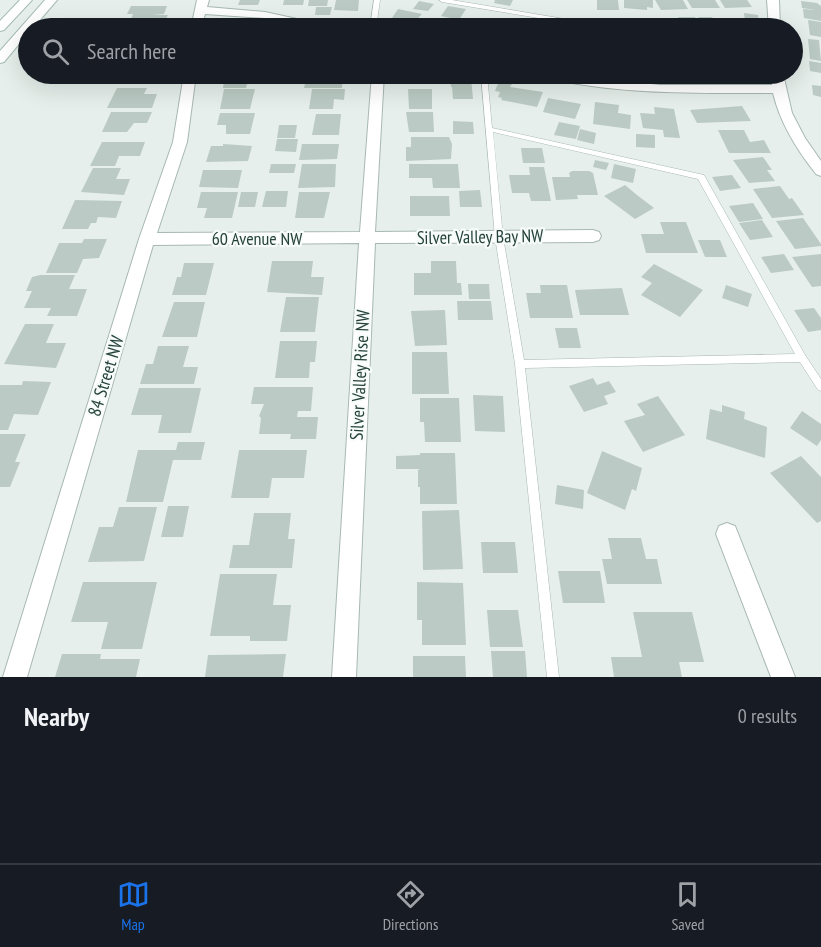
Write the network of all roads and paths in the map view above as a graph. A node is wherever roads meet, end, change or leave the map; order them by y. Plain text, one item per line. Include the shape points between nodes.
1 (26, 0) edge
2 (51, 0) edge
3 (377, 0) edge
4 (442, 0) edge
5 (773, 0) edge
6 (201, 5) edge
7 (35, 18) edge
8 (279, 18) edge
9 (374, 18) edge
10 (547, 18) edge
11 (774, 18) edge
12 (0, 28) edge
13 (18, 38) edge
14 (0, 59) edge
15 (189, 84) edge
16 (377, 84) edge
17 (485, 84) edge
18 (606, 84) edge
19 (777, 84) edge
20 (777, 89) junction
21 (489, 129) junction
22 (821, 171) edge
23 (592, 236) dead end
24 (499, 237) junction
25 (367, 238) junction
26 (147, 239) junction
27 (801, 358) junction
28 (520, 364) junction
29 (821, 387) edge
30 (728, 534) dead end
31 (15, 677) edge
32 (344, 677) edge
33 (553, 677) edge
34 (783, 677) edge

1 - 12 street
2 - 7 street
3 - 9 lane
4 - 10 lane
5 - 11 street
6 - 8 street
13 - 14 street
15 - 26 street, 84 Street NW via 180,142
16 - 25 street, Silver Valley Rise NW
17 - 21 lane
18 - 20 street via 660,90
19 - 20 street
20 - 22 street via 801,145
21 - 24 lane
21 - 27 lane via 701,177
23 - 24 street, Silver Valley Bay NW
24 - 25 street, Silver Valley Bay NW
24 - 28 lane
25 - 26 street, 60 Avenue NW
25 - 32 street, Silver Valley Rise NW
26 - 31 street, 84 Street NW
27 - 28 lane
27 - 29 lane
28 - 33 lane
30 - 34 street

